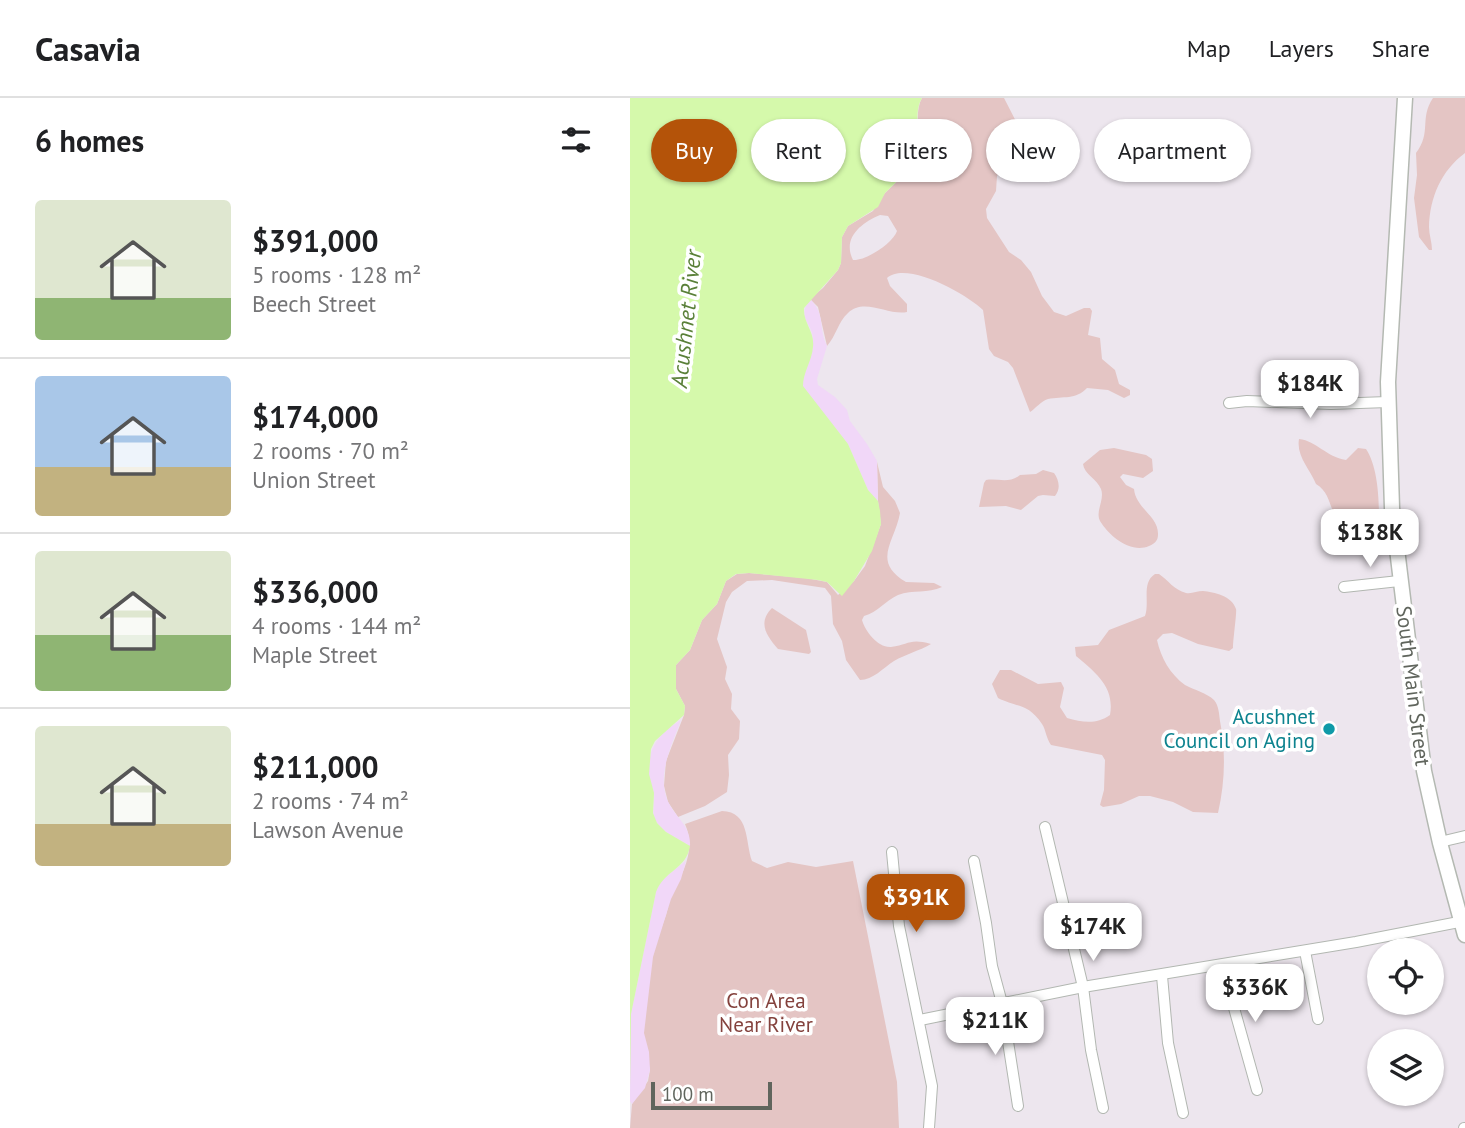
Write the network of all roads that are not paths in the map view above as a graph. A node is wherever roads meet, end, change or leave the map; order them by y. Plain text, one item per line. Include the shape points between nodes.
1 (1405, 98) edge
2 (1388, 402) junction
3 (1229, 403) dead end
4 (1399, 580) junction
5 (1345, 587) dead end
6 (1045, 827) dead end
7 (1465, 836) edge
8 (1440, 842) junction
9 (891, 852) dead end
10 (974, 861) dead end
11 (1464, 926) edge
12 (1305, 951) junction
13 (1227, 964) junction
14 (1162, 976) junction
15 (1083, 987) junction
16 (1002, 1003) junction
17 (1318, 1019) dead end
18 (920, 1020) junction
19 (1257, 1090) dead end
20 (1018, 1106) dead end
21 (1102, 1108) dead end
22 (1183, 1113) dead end
23 (929, 1128) edge

1 - 2 main road, South Main Street
2 - 3 street
2 - 4 main road, South Main Street
4 - 5 street
4 - 8 main road, South Main Street via 1421,753
6 - 15 street
7 - 8 street
8 - 11 main road, South Main Street
9 - 18 street via 899,926
10 - 16 street
11 - 12 street
12 - 13 street
12 - 17 street
13 - 14 street
13 - 19 street
14 - 15 street
14 - 22 street via 1168,1042
15 - 16 street
15 - 21 street
16 - 18 street
16 - 20 street
18 - 23 street via 932,1086

